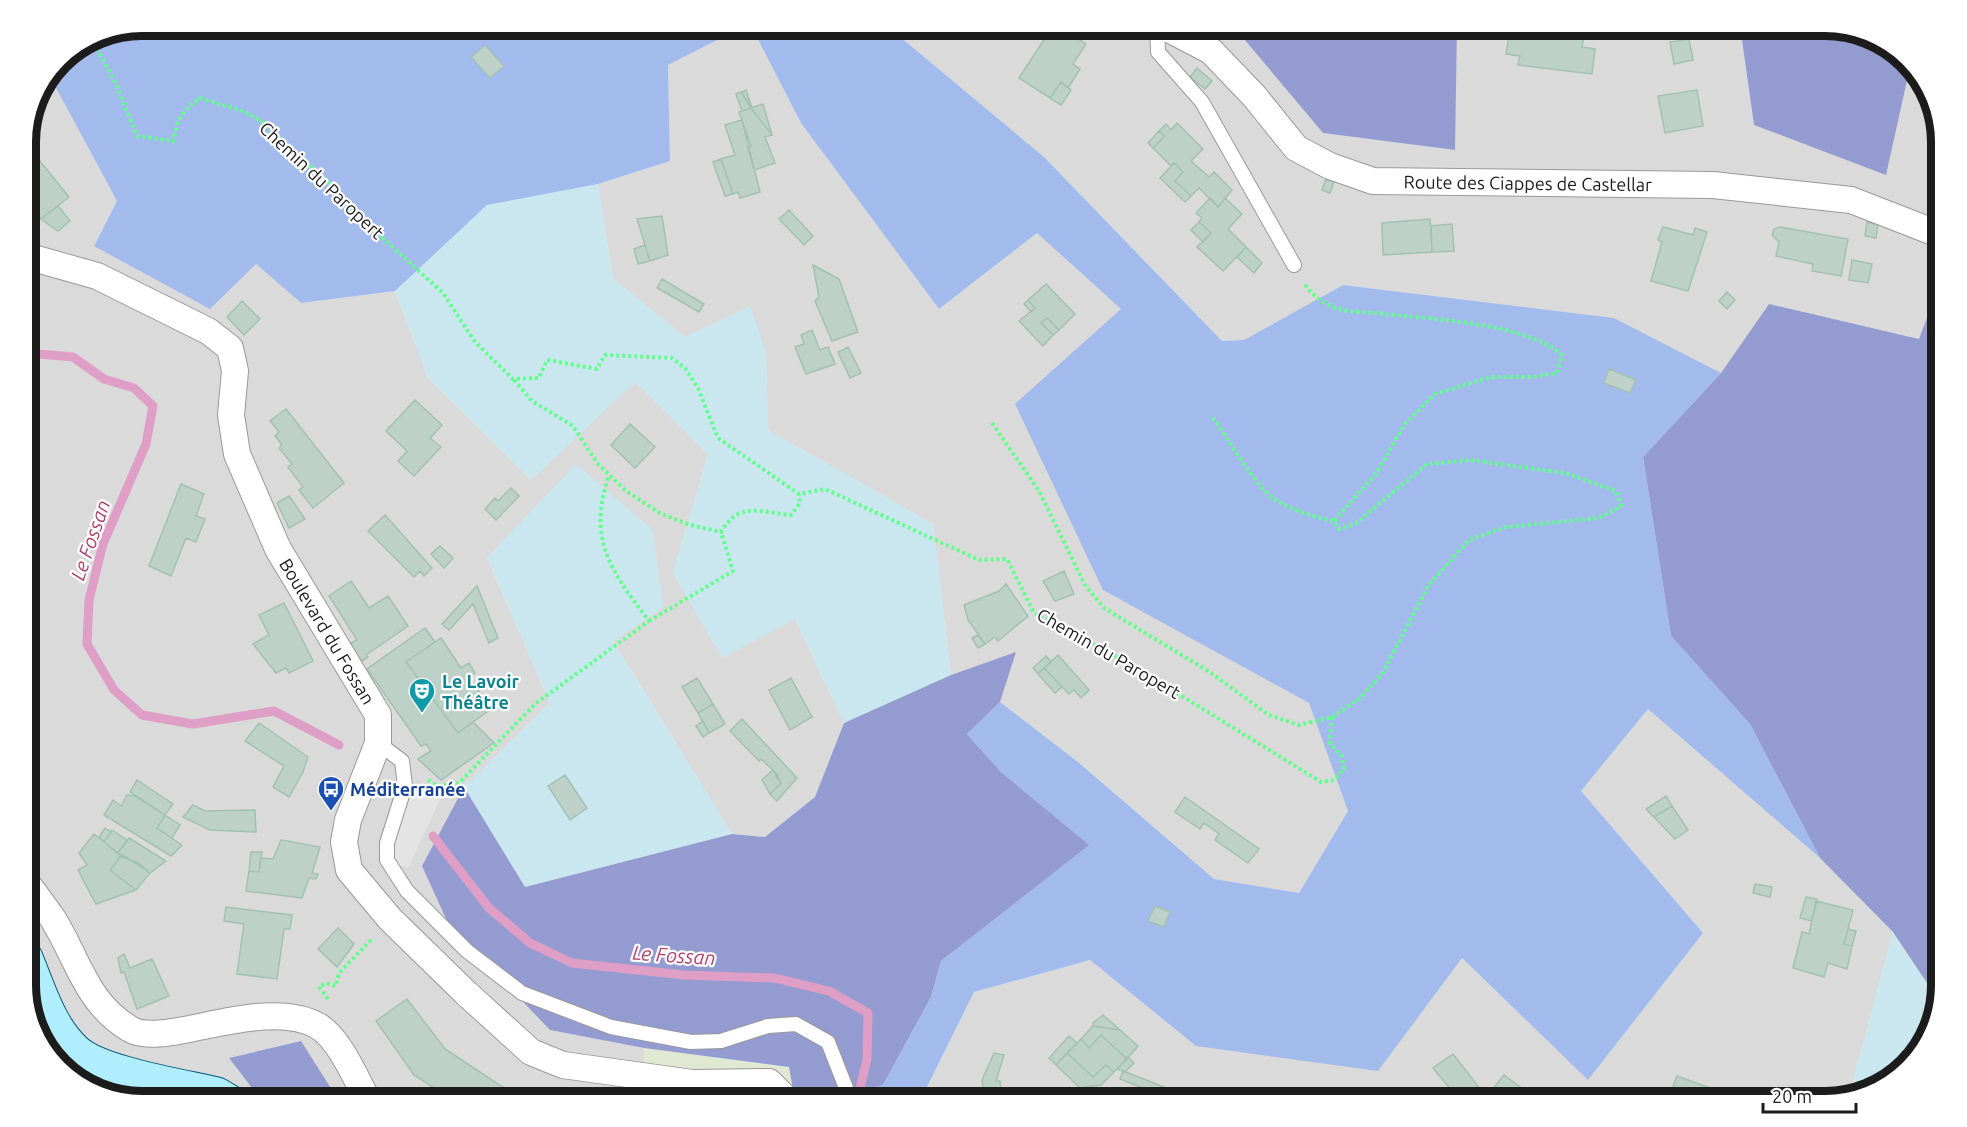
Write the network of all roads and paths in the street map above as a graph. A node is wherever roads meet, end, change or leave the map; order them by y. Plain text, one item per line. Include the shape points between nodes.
1 (1157, 36) edge
2 (1182, 36) edge
3 (96, 47) edge
4 (1931, 231) edge
5 (36, 259) edge
6 (1294, 265) joint
7 (513, 379) junction
8 (1214, 418) dead end
9 (992, 423) dead end
10 (609, 475) junction
11 (799, 494) junction
12 (1334, 521) junction
13 (721, 532) junction
14 (650, 621) junction
15 (1332, 717) junction
16 (378, 743) junction
17 (402, 761) junction
18 (36, 896) edge
19 (390, 919) junction
20 (36, 981) edge
21 (331, 1002) dead end
22 (206, 1091) edge
23 (363, 1091) edge
24 (778, 1091) edge
25 (846, 1091) edge

1 - 6 lane via 1158,52 1202,102
2 - 4 street, Route des Ciappes de Castellar via 1211,51 1296,148 1330,166 1373,181 1713,185 1851,200
3 - 7 path, Chemin du Paropert via 137,136 174,141 176,123 184,110 200,98 225,104 261,121 443,293 476,342
5 - 16 street, Boulevard du Fossan via 97,276 208,331 230,348 235,371 231,415 237,454 278,549 378,715
6 - 12 path via 1309,292 1336,308 1449,319 1533,338 1551,344 1562,355 1557,373 1491,377 1435,394 1404,425 1376,474
7 - 10 path, Chemin du Paropert via 532,401 573,426
7 - 11 path via 539,378 547,360 597,369 605,355 672,358 685,368 698,388 718,438
8 - 12 path via 1251,473 1274,499 1310,516
9 - 15 path via 1039,491 1085,585 1104,608 1208,670 1269,715 1299,725
10 - 13 path, Chemin du Paropert via 660,513
10 - 14 path via 602,497 604,552 618,579
11 - 13 path via 800,503 791,515 741,511 729,518
11 - 15 path, Chemin du Paropert via 825,489 979,560 1007,559 1034,614 1130,664 1321,782 1334,780 1344,769 1342,756 1330,744
12 - 15 path via 1339,529 1356,524 1427,464 1471,460 1565,473 1616,491 1621,506 1599,518 1506,527 1469,540 1428,586 1382,674 1359,699
13 - 14 path via 734,571
14 - 17 path via 535,704 459,783 437,786
16 - 17 lane
16 - 19 street, Boulevard du Fossan via 348,820 344,842 350,870
17 - 25 lane via 405,786 387,843 387,860 407,891 467,951 522,993 611,1027 691,1042 721,1041 768,1026 796,1024 828,1042
18 - 23 street via 104,1012 132,1031 170,1033 234,1020 288,1016 319,1026 347,1059
19 - 21 path via 339,973 336,986 326,983 319,987
19 - 24 street, Boulevard du Fossan via 531,1052 562,1065 692,1083 769,1082
20 - 22 street via 54,1023 76,1052 96,1064

